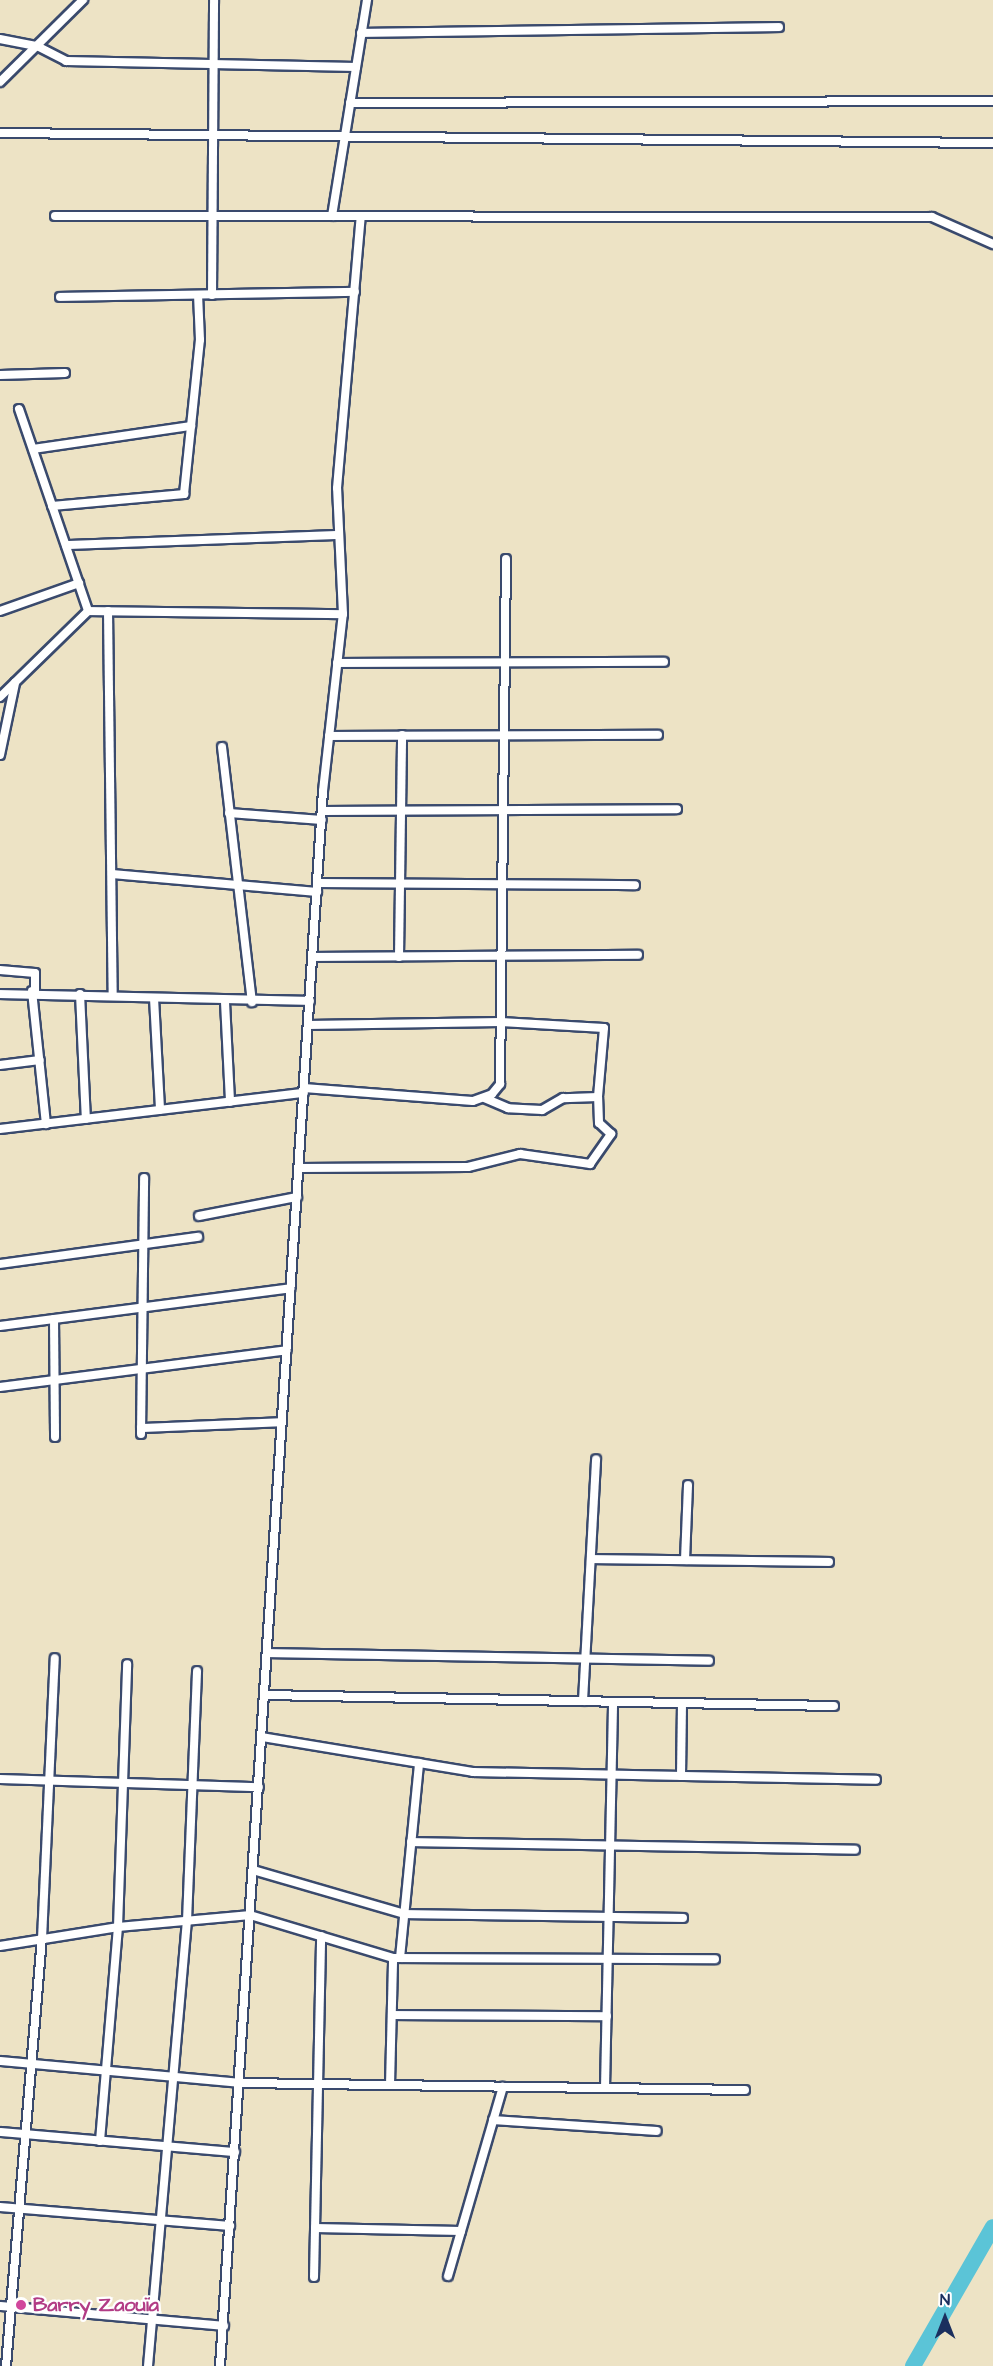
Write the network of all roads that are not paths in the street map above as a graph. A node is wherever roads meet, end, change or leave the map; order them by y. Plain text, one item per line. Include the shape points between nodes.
1 (83, 0) edge
2 (214, 0) edge
3 (367, 0) edge
4 (779, 27) dead end
5 (361, 33) junction
6 (0, 39) edge
7 (37, 46) junction
8 (214, 64) junction
9 (356, 67) junction
10 (0, 82) edge
11 (993, 101) edge
12 (350, 103) junction
13 (0, 133) edge
14 (213, 135) junction
15 (345, 136) junction
16 (993, 143) edge
17 (55, 216) dead end
18 (213, 216) junction
19 (332, 216) junction
20 (361, 216) junction
21 (993, 244) edge
22 (355, 292) junction
23 (198, 295) junction
24 (212, 295) junction
25 (60, 297) dead end
26 (65, 373) dead end
27 (0, 375) edge
28 (19, 410) dead end
29 (191, 426) junction
30 (33, 449) junction
31 (52, 506) junction
32 (339, 536) junction
33 (66, 545) junction
34 (506, 559) dead end
35 (79, 583) junction
36 (0, 611) edge
37 (88, 611) junction
38 (108, 611) junction
39 (343, 614) junction
40 (505, 662) junction
41 (664, 662) dead end
42 (337, 663) junction
43 (15, 682) junction
44 (0, 694) edge
45 (402, 735) junction
46 (504, 735) junction
47 (658, 735) dead end
48 (329, 736) junction
49 (222, 747) dead end
50 (0, 755) edge
51 (677, 809) dead end
52 (503, 810) junction
53 (401, 811) junction
54 (229, 813) junction
55 (322, 815) junction
56 (112, 874) junction
57 (400, 883) junction
58 (502, 884) junction
59 (238, 885) junction
60 (635, 885) dead end
61 (317, 887) junction
62 (638, 955) dead end
63 (502, 956) junction
64 (313, 957) junction
65 (399, 957) junction
66 (0, 970) edge
67 (34, 991) junction
68 (0, 994) edge
69 (80, 994) junction
70 (113, 996) junction
71 (154, 998) junction
72 (225, 1002) junction
73 (252, 1002) junction
74 (310, 1002) junction
75 (501, 1022) junction
76 (308, 1025) junction
77 (40, 1060) junction
78 (0, 1065) edge
79 (304, 1090) junction
80 (598, 1097) junction
81 (485, 1098) junction
82 (230, 1102) junction
83 (160, 1110) junction
84 (86, 1119) junction
85 (46, 1124) junction
86 (0, 1129) edge
87 (299, 1168) junction
88 (144, 1178) dead end
89 (297, 1197) junction
90 (199, 1216) dead end
91 (198, 1237) dead end
92 (143, 1244) junction
93 (0, 1264) edge
94 (291, 1288) junction
95 (143, 1306) junction
96 (54, 1319) junction
97 (0, 1326) edge
98 (287, 1350) junction
99 (142, 1368) junction
100 (54, 1380) junction
101 (0, 1387) edge
102 (282, 1422) junction
103 (55, 1437) dead end
104 (596, 1459) dead end
105 (688, 1485) dead end
106 (591, 1559) junction
107 (685, 1560) junction
108 (829, 1562) dead end
109 (267, 1653) junction
110 (55, 1658) dead end
111 (585, 1659) junction
112 (709, 1661) dead end
113 (127, 1665) dead end
114 (197, 1671) dead end
115 (265, 1695) junction
116 (583, 1701) junction
117 (613, 1702) junction
118 (682, 1703) junction
119 (834, 1706) dead end
120 (262, 1737) junction
121 (419, 1763) junction
122 (611, 1775) junction
123 (681, 1776) junction
124 (0, 1779) edge
125 (876, 1780) dead end
126 (50, 1781) junction
127 (123, 1783) junction
128 (192, 1785) junction
129 (259, 1787) junction
130 (411, 1842) junction
131 (610, 1846) junction
132 (855, 1850) dead end
133 (253, 1870) junction
134 (404, 1914) junction
135 (250, 1915) junction
136 (609, 1917) junction
137 (683, 1918) dead end
138 (187, 1921) junction
139 (118, 1927) junction
140 (321, 1936) junction
141 (42, 1939) junction
142 (0, 1946) edge
143 (396, 1958) junction
144 (608, 1959) junction
145 (715, 1959) dead end
146 (392, 2016) junction
147 (607, 2016) junction
148 (0, 2061) edge
149 (32, 2064) junction
150 (106, 2070) junction
151 (173, 2077) junction
152 (240, 2083) junction
153 (318, 2084) junction
154 (390, 2085) junction
155 (502, 2087) junction
156 (605, 2088) junction
157 (746, 2090) dead end
158 (493, 2120) junction
159 (657, 2131) dead end
160 (0, 2132) edge
161 (26, 2134) junction
162 (100, 2141) junction
163 (167, 2146) junction
164 (235, 2152) junction
165 (0, 2207) edge
166 (20, 2209) junction
167 (160, 2220) junction
168 (230, 2226) junction
169 (315, 2228) junction
170 (461, 2230) junction
171 (448, 2276) dead end
172 (314, 2277) dead end
173 (0, 2306) edge
174 (11, 2307) junction
175 (152, 2320) junction
176 (224, 2326) junction
177 (6, 2366) edge
178 (148, 2366) edge
179 (220, 2366) edge

1 - 7 street
2 - 8 street
3 - 5 street
4 - 5 street
5 - 9 street
6 - 7 street
7 - 8 street via 66,61
7 - 10 street
8 - 9 street
8 - 14 street
9 - 12 street
11 - 12 street
12 - 15 street
13 - 14 street
14 - 15 street
14 - 18 street
15 - 16 street
15 - 19 street
17 - 18 street
18 - 19 street
18 - 24 street
19 - 20 street
20 - 21 street via 932,217
20 - 22 street
22 - 24 street
22 - 32 street via 337,488
23 - 24 street
23 - 25 street
23 - 29 street via 200,340
26 - 27 street
28 - 30 street
29 - 30 street
29 - 31 street via 184,494
30 - 31 street
31 - 33 street
32 - 33 street
32 - 39 street
33 - 35 street
34 - 40 street
35 - 36 street
35 - 37 street
37 - 38 street
37 - 43 street
38 - 39 street
38 - 56 street
39 - 42 street
40 - 41 street
40 - 42 street
40 - 46 street
42 - 48 street
43 - 44 street
43 - 50 street
45 - 46 street
45 - 48 street
45 - 53 street
46 - 47 street
46 - 52 street
48 - 55 street
49 - 54 street
51 - 52 street
52 - 53 street
52 - 58 street
53 - 55 street
53 - 57 street
54 - 55 street
54 - 59 street
55 - 61 street
56 - 59 street
56 - 70 street
57 - 58 street
57 - 61 street
57 - 65 street
58 - 60 street
58 - 63 street
59 - 61 street
59 - 73 street
61 - 64 street
62 - 63 street
63 - 65 street
63 - 75 street
64 - 65 street
64 - 74 street
66 - 67 street via 35,973
67 - 68 street
67 - 69 street
67 - 77 street
69 - 70 street
69 - 84 street
70 - 71 street
71 - 72 street
71 - 83 street
72 - 73 street
72 - 82 street
73 - 74 street
74 - 76 street
75 - 76 street
75 - 80 street via 600,1024 606,1036
75 - 81 street via 500,1084
76 - 79 street
77 - 78 street
77 - 85 street
79 - 81 street
79 - 82 street
79 - 87 street
80 - 81 street via 563,1098 542,1110 508,1108
80 - 87 street via 598,1123 611,1134 590,1164 520,1154 468,1167
82 - 83 street
83 - 84 street
84 - 85 street
85 - 86 street
87 - 89 street
88 - 92 street
89 - 90 street
89 - 94 street
91 - 92 street
92 - 93 street
92 - 95 street
94 - 95 street
94 - 98 street
95 - 96 street
95 - 99 street
96 - 97 street
96 - 100 street
98 - 99 street
98 - 102 street
99 - 100 street
99 - 102 street via 141,1431
100 - 101 street
100 - 103 street
102 - 109 street
104 - 106 street
105 - 107 street
106 - 107 street
106 - 111 street
107 - 108 street
109 - 111 street
109 - 115 street
110 - 126 street
111 - 112 street
111 - 116 street
113 - 127 street
114 - 128 street
115 - 116 street
115 - 120 street
116 - 117 street
117 - 118 street
117 - 122 street
118 - 119 street
118 - 123 street
120 - 121 street
120 - 129 street
121 - 122 street via 473,1772
121 - 130 street
122 - 123 street
122 - 131 street
123 - 125 street
124 - 126 street
126 - 127 street
126 - 141 street
127 - 128 street
127 - 139 street
128 - 129 street
128 - 138 street
129 - 133 street
130 - 131 street
130 - 134 street
131 - 132 street
131 - 136 street
133 - 134 street
133 - 135 street
134 - 136 street
134 - 143 street
135 - 138 street
135 - 140 street
135 - 152 street
136 - 137 street
136 - 144 street
138 - 139 street
138 - 151 street
139 - 141 street
139 - 150 street
140 - 143 street
140 - 153 street
141 - 142 street
141 - 149 street
143 - 144 street
143 - 146 street
144 - 145 street
144 - 147 street
146 - 147 street
146 - 154 street
147 - 156 street
148 - 149 street
149 - 150 street
149 - 161 street
150 - 151 street
150 - 162 street
151 - 152 street
151 - 163 street
152 - 153 street
152 - 164 street
153 - 154 street
153 - 169 street
154 - 155 street
155 - 156 street
155 - 158 street
156 - 157 street
158 - 159 street
158 - 170 street
160 - 161 street
161 - 162 street
161 - 166 street
162 - 163 street
163 - 164 street
163 - 167 street
164 - 168 street
165 - 166 street
166 - 167 street
166 - 174 street
167 - 168 street
167 - 175 street
168 - 176 street
169 - 170 street
169 - 172 street
170 - 171 street
173 - 174 street
174 - 175 street
174 - 177 street
175 - 176 street
175 - 178 street
176 - 179 street

